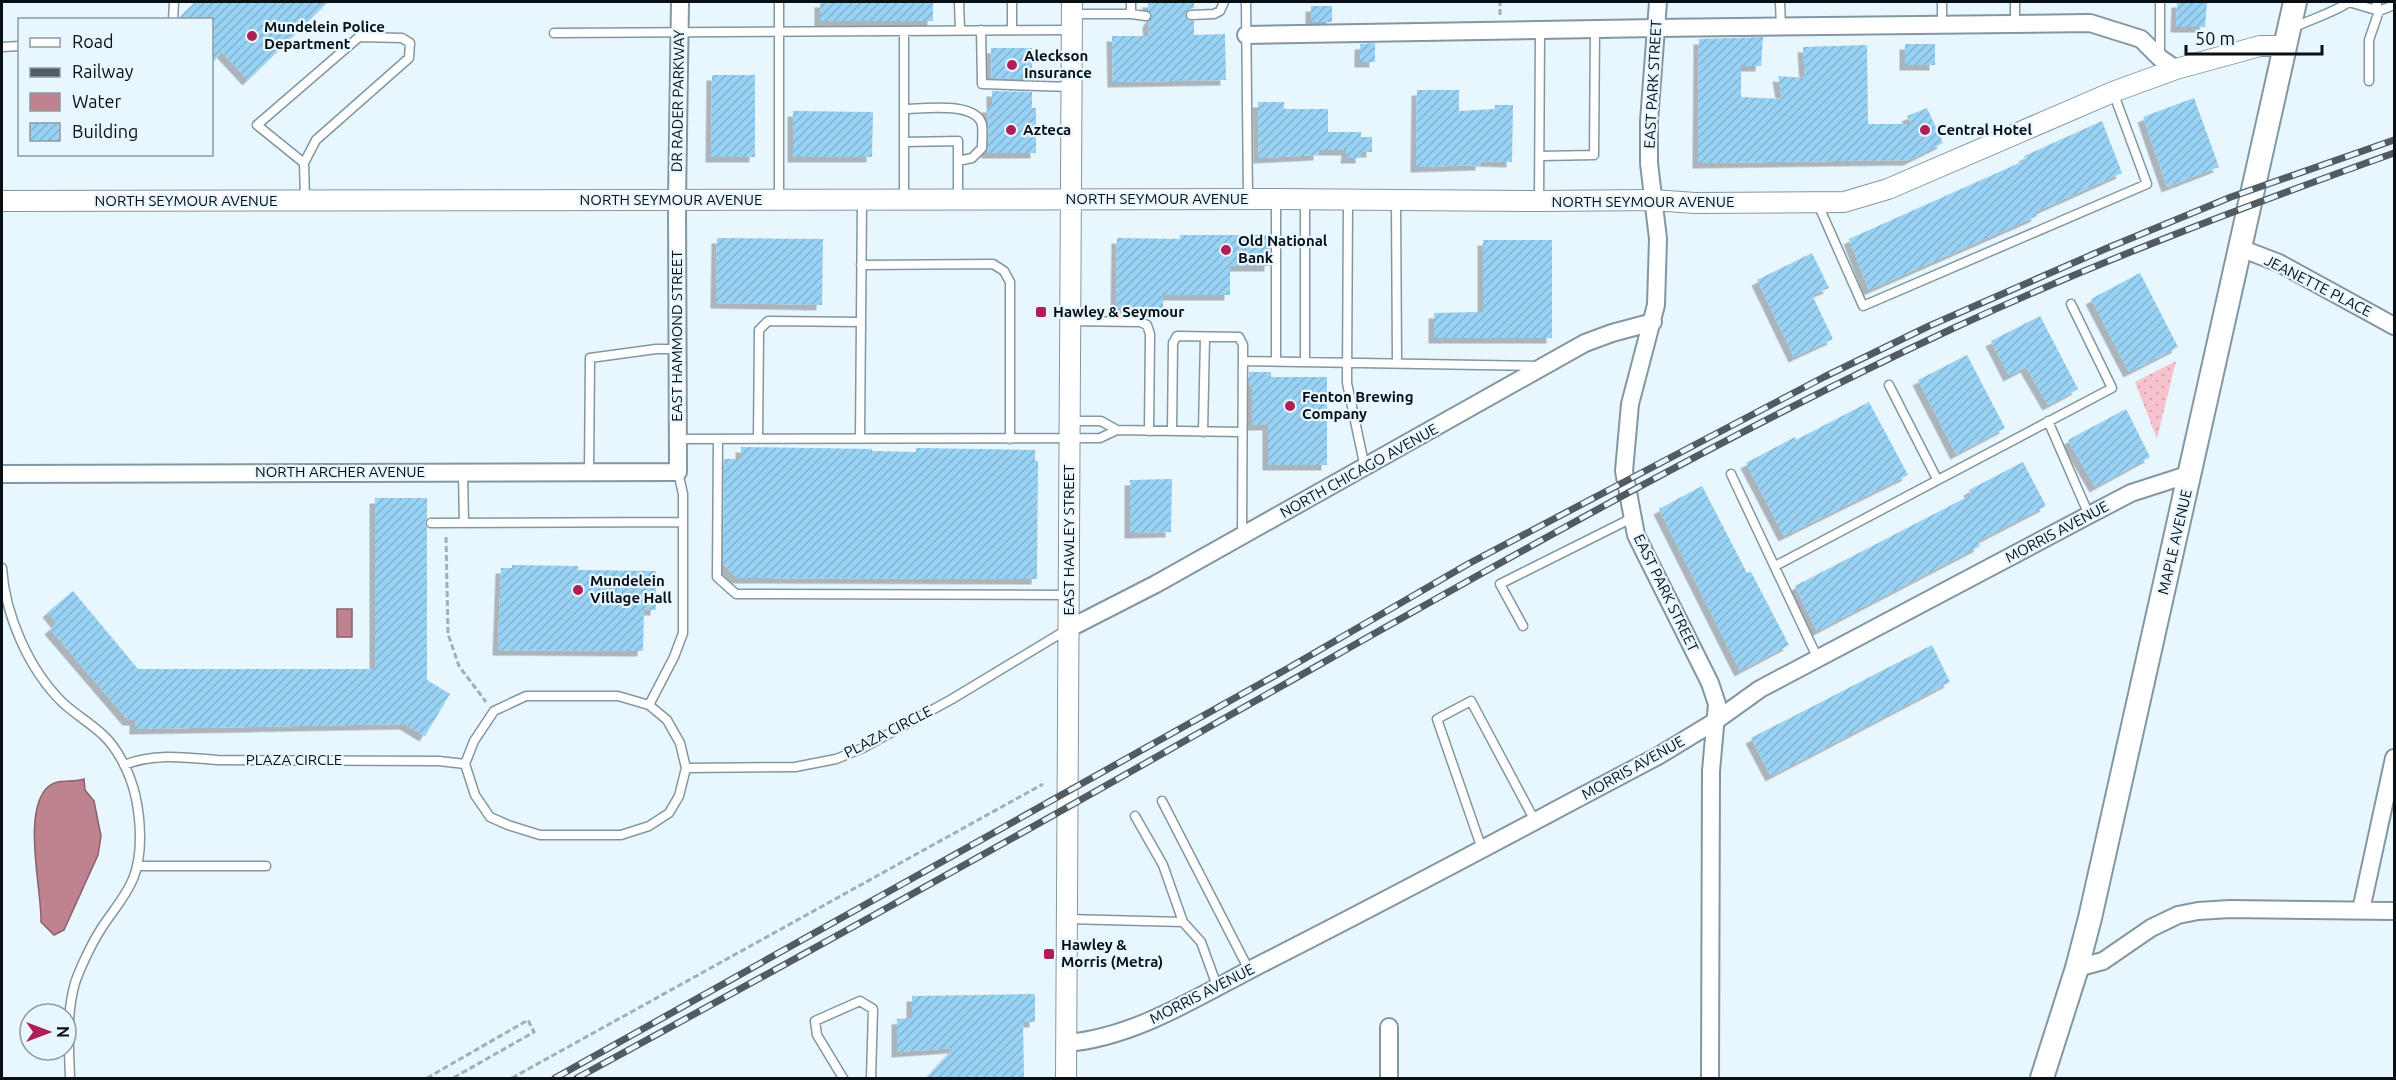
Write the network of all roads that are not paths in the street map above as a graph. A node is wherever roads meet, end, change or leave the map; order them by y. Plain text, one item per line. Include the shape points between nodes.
1 (174, 2) edge
2 (680, 2) edge
3 (779, 2) edge
4 (959, 2) edge
5 (1012, 2) edge
6 (1131, 2) edge
7 (1224, 2) edge
8 (1246, 2) edge
9 (1658, 2) edge
10 (1780, 2) edge
11 (1942, 2) edge
12 (2015, 2) edge
13 (2160, 2) edge
14 (2295, 2) edge
15 (2349, 2) edge
16 (2394, 5) edge
17 (2377, 6) edge
18 (1131, 14) junction
19 (1072, 15) edge
20 (1191, 15) dead end
21 (1146, 16) dead end
22 (173, 18) edge
23 (804, 21) dead end
24 (2015, 24) junction
25 (1942, 25) junction
26 (1781, 27) junction
27 (1656, 28) junction
28 (1594, 29) junction
29 (960, 30) junction
30 (981, 30) junction
31 (1012, 30) junction
32 (1540, 30) junction
33 (904, 31) junction
34 (679, 32) junction
35 (780, 32) junction
36 (804, 32) junction
37 (554, 33) dead end
38 (1246, 35) junction
39 (2286, 38) junction
40 (2, 46) edge
41 (18, 46) edge
42 (2160, 58) junction
43 (2176, 69) junction
44 (2369, 81) dead end
45 (1071, 87) junction
46 (2113, 92) junction
47 (904, 109) junction
48 (904, 142) junction
49 (1540, 156) junction
50 (958, 161) junction
51 (304, 163) junction
52 (1071, 199) junction
53 (1248, 199) junction
54 (1276, 199) junction
55 (677, 200) junction
56 (779, 200) junction
57 (862, 200) junction
58 (904, 200) junction
59 (958, 200) junction
60 (1305, 200) junction
61 (1396, 200) junction
62 (1653, 200) junction
63 (2, 201) edge
64 (304, 201) junction
65 (1348, 201) junction
66 (1539, 201) junction
67 (1817, 202) junction
68 (2240, 248) junction
69 (861, 265) junction
70 (2071, 304) dead end
71 (1070, 321) junction
72 (861, 322) junction
73 (1653, 322) junction
74 (2394, 326) edge
75 (1205, 337) junction
76 (678, 349) junction
77 (1243, 360) junction
78 (1276, 361) junction
79 (1305, 362) junction
80 (1347, 362) junction
81 (1397, 363) junction
82 (1546, 366) junction
83 (1889, 385) dead end
84 (2048, 421) junction
85 (1070, 430) junction
86 (1117, 430) junction
87 (1149, 431) junction
88 (1172, 431) junction
89 (1203, 432) junction
90 (1242, 432) junction
91 (677, 439) junction
92 (718, 439) junction
93 (758, 439) junction
94 (860, 439) junction
95 (1010, 439) junction
96 (1365, 468) junction
97 (589, 472) junction
98 (678, 472) junction
99 (463, 473) junction
100 (2, 474) edge
101 (1731, 474) dead end
102 (2190, 474) junction
103 (1937, 479) junction
104 (2089, 515) junction
105 (1632, 518) junction
106 (683, 522) junction
107 (430, 523) dead end
108 (464, 523) junction
109 (1242, 535) junction
110 (1775, 566) junction
111 (2, 568) edge
112 (1068, 595) junction
113 (1522, 626) dead end
114 (1068, 629) junction
115 (1818, 659) junction
116 (649, 705) junction
117 (1714, 722) junction
118 (2394, 758) edge
119 (465, 764) junction
120 (124, 765) junction
121 (686, 768) junction
122 (1162, 801) dead end
123 (1135, 816) dead end
124 (1535, 821) junction
125 (1482, 849) junction
126 (137, 866) junction
127 (266, 866) dead end
128 (2361, 910) junction
129 (2394, 911) edge
130 (1067, 920) junction
131 (1183, 922) junction
132 (2077, 968) junction
133 (1249, 970) junction
134 (1217, 986) junction
135 (1389, 1027) dead end
136 (1066, 1043) junction
137 (70, 1078) edge
138 (843, 1078) edge
139 (871, 1078) edge
140 (1066, 1078) edge
141 (1389, 1078) edge
142 (1710, 1078) edge
143 (2042, 1078) edge

1 - 22 lane
2 - 34 street, DR RADER PARKWAY
3 - 35 lane
4 - 29 lane
5 - 31 lane
6 - 18 lane
7 - 20 lane via 1214,14
8 - 38 lane
9 - 27 street, EAST PARK STREET
10 - 26 lane
11 - 25 lane
12 - 24 lane
13 - 42 lane
14 - 39 main road, MAPLE AVENUE
15 - 17 lane
15 - 39 lane
16 - 17 lane
17 - 44 lane via 2369,40
18 - 19 lane
18 - 21 lane
19 - 31 lane
19 - 45 street, EAST HAWLEY STREET
23 - 36 lane
24 - 25 street
24 - 42 street via 2090,23 2141,39
25 - 26 street
26 - 27 street
27 - 28 street
27 - 62 street, EAST PARK STREET via 1649,121
28 - 32 street
28 - 49 lane via 1594,155
29 - 30 lane
29 - 33 lane
30 - 31 lane
30 - 45 lane via 982,84
32 - 38 street
32 - 49 lane
33 - 36 lane
33 - 47 lane
34 - 35 lane
34 - 37 lane
34 - 55 street, DR RADER PARKWAY
35 - 36 lane
35 - 56 lane
38 - 53 lane
39 - 43 street, NORTH SEYMOUR AVENUE
39 - 68 main road, MAPLE AVENUE
40 - 41 lane
42 - 43 street
43 - 46 street, NORTH SEYMOUR AVENUE
45 - 52 street, EAST HAWLEY STREET
46 - 67 street, NORTH SEYMOUR AVENUE via 1888,189 1844,202
46 - 67 lane via 2147,184 1863,306
47 - 48 lane
47 - 50 lane via 965,109 975,113 982,123 982,148 972,158
48 - 50 lane via 958,141
48 - 58 lane
49 - 66 lane
50 - 59 lane
51 - 51 lane via 316,140 409,58 410,43 402,38 359,37 258,125
51 - 64 lane
52 - 53 street, NORTH SEYMOUR AVENUE
52 - 59 street, NORTH SEYMOUR AVENUE
52 - 71 street, EAST HAWLEY STREET
53 - 54 street, NORTH SEYMOUR AVENUE
54 - 60 street, NORTH SEYMOUR AVENUE
54 - 78 lane
55 - 56 street, NORTH SEYMOUR AVENUE
55 - 64 street, NORTH SEYMOUR AVENUE
55 - 76 street, EAST HAMMOND STREET
56 - 57 street, NORTH SEYMOUR AVENUE
57 - 58 street, NORTH SEYMOUR AVENUE
57 - 69 lane
58 - 59 street, NORTH SEYMOUR AVENUE
60 - 65 street, NORTH SEYMOUR AVENUE
60 - 79 lane
61 - 65 street, NORTH SEYMOUR AVENUE
61 - 66 street, NORTH SEYMOUR AVENUE
61 - 81 lane
62 - 66 street, NORTH SEYMOUR AVENUE
62 - 67 street, NORTH SEYMOUR AVENUE
62 - 73 street, EAST PARK STREET via 1658,239
63 - 64 street, NORTH SEYMOUR AVENUE
65 - 80 lane
68 - 74 street, JEANETTE PLACE via 2279,263
68 - 102 main road, MAPLE AVENUE
69 - 72 lane
69 - 95 lane via 993,264 1004,271 1010,282
70 - 84 lane via 2112,388
71 - 85 street, EAST HAWLEY STREET
71 - 87 lane via 1147,325
72 - 93 lane via 768,321 759,330
72 - 94 lane
73 - 82 street, NORTH CHICAGO AVENUE via 1585,343
73 - 105 street, EAST PARK STREET via 1630,404 1624,471
75 - 77 lane via 1239,337
75 - 88 lane via 1177,336 1173,343
75 - 89 lane
76 - 91 street, EAST HAMMOND STREET
76 - 97 lane via 590,358
77 - 78 lane
77 - 90 lane
78 - 79 lane
79 - 80 lane
80 - 81 lane
80 - 96 lane via 1347,383
81 - 82 lane
82 - 96 street, NORTH CHICAGO AVENUE
83 - 103 lane
84 - 103 lane
84 - 104 lane
85 - 86 lane via 1100,438
85 - 86 lane via 1101,421
85 - 95 lane
85 - 112 street, EAST HAWLEY STREET
86 - 87 lane
87 - 88 lane
88 - 89 lane
89 - 90 lane
90 - 109 lane
91 - 92 lane
91 - 98 street, EAST HAMMOND STREET
92 - 93 lane
92 - 112 lane via 717,577 736,594
93 - 94 lane
94 - 95 lane
96 - 109 street, NORTH CHICAGO AVENUE
97 - 98 street, NORTH ARCHER AVENUE
97 - 99 street, NORTH ARCHER AVENUE
98 - 106 lane
99 - 100 street, NORTH ARCHER AVENUE
99 - 108 lane
101 - 110 lane
102 - 104 street, MORRIS AVENUE via 2131,493
102 - 132 main road, MAPLE AVENUE
103 - 110 lane
104 - 115 street, MORRIS AVENUE
105 - 113 lane via 1500,584
105 - 117 street, EAST PARK STREET via 1635,536 1710,683 1717,704
106 - 108 lane
106 - 116 lane via 682,633
107 - 108 lane
109 - 114 street, NORTH CHICAGO AVENUE
110 - 115 lane
111 - 120 lane via 3,589 14,627 35,666 62,702 105,736
112 - 114 street, EAST HAWLEY STREET
114 - 121 lane, PLAZA CIRCLE via 952,699 836,759 795,767
114 - 130 street, EAST HAWLEY STREET
115 - 117 street, MORRIS AVENUE via 1760,690
116 - 119 lane via 618,696 526,696 494,711 474,741
116 - 121 lane via 667,720 680,743
117 - 124 street, MORRIS AVENUE
117 - 142 street, EAST PARK STREET
118 - 128 street
119 - 120 lane, PLAZA CIRCLE via 186,757 141,758
119 - 121 lane via 475,795 490,817 540,835 621,835 649,826 669,813 679,796
120 - 126 lane via 135,794 140,837
122 - 133 lane
123 - 131 lane via 1163,865
124 - 125 street, MORRIS AVENUE
124 - 125 lane via 1471,701 1437,719
125 - 133 street, MORRIS AVENUE
126 - 127 lane
126 - 137 lane via 117,908 99,931 75,983 69,1025
128 - 129 street
128 - 132 street via 2230,909 2178,915 2151,928 2103,961
130 - 131 lane
130 - 136 street, EAST HAWLEY STREET
131 - 134 lane via 1201,942
132 - 143 main road, MAPLE AVENUE
133 - 134 street, MORRIS AVENUE
134 - 136 street, MORRIS AVENUE via 1110,1036
135 - 141 street
136 - 140 street, EAST HAWLEY STREET
138 - 139 lane via 817,1035 816,1020 860,1001 873,1009

